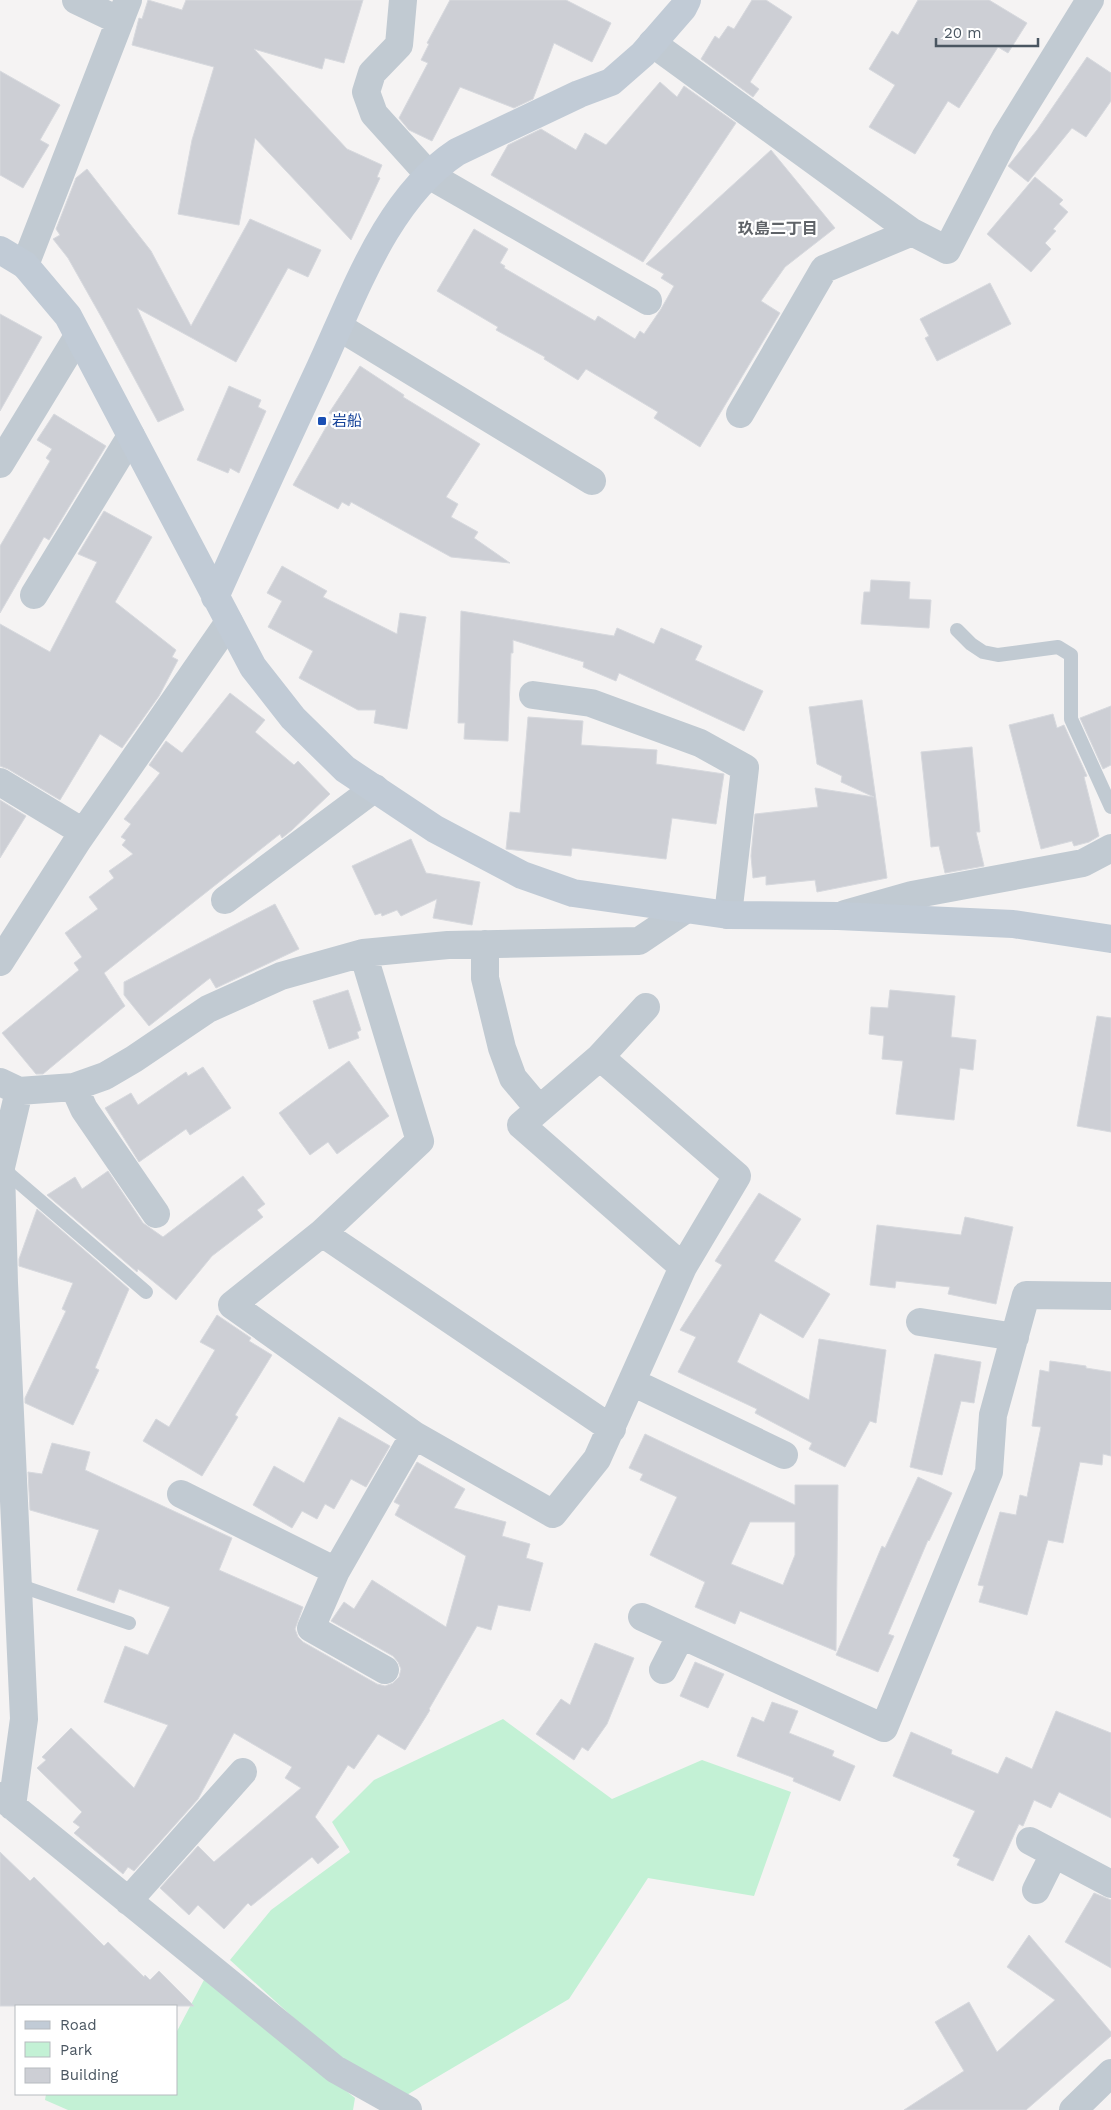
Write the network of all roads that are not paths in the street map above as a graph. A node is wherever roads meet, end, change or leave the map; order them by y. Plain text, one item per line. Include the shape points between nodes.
1 (76, 0) edge
2 (403, 0) edge
3 (687, 0) edge
4 (1090, 0) edge
5 (124, 10) edge
6 (652, 43) junction
7 (429, 175) junction
8 (912, 232) junction
9 (0, 250) edge
10 (25, 265) junction
11 (648, 301) dead end
12 (339, 327) junction
13 (78, 336) junction
14 (740, 414) dead end
15 (131, 436) junction
16 (0, 464) edge
17 (592, 481) dead end
18 (34, 595) dead end
19 (214, 596) junction
20 (229, 622) junction
21 (957, 630) dead end
22 (533, 695) dead end
23 (0, 782) edge
24 (375, 788) junction
25 (1111, 807) edge
26 (83, 832) junction
27 (1111, 848) edge
28 (224, 900) dead end
29 (684, 910) junction
30 (728, 915) junction
31 (838, 916) junction
32 (1111, 939) edge
33 (485, 944) junction
34 (4, 949) edge
35 (363, 953) junction
36 (646, 1007) dead end
37 (600, 1057) junction
38 (9, 1087) edge
39 (74, 1087) junction
40 (539, 1109) junction
41 (1, 1167) junction
42 (156, 1214) dead end
43 (322, 1233) junction
44 (683, 1267) junction
45 (2, 1283) edge
46 (146, 1292) dead end
47 (1111, 1296) edge
48 (920, 1322) dead end
49 (1015, 1337) junction
50 (632, 1382) junction
51 (612, 1429) junction
52 (414, 1435) junction
53 (784, 1455) dead end
54 (181, 1494) dead end
55 (336, 1571) junction
56 (18, 1585) junction
57 (642, 1618) dead end
58 (130, 1623) dead end
59 (681, 1635) junction
60 (385, 1670) dead end
61 (663, 1670) dead end
62 (243, 1772) dead end
63 (6, 1801) edge
64 (1030, 1841) dead end
65 (1054, 1854) junction
66 (1111, 1884) edge
67 (1036, 1890) dead end
68 (128, 1900) junction
69 (1111, 2073) edge
70 (408, 2110) edge
71 (1073, 2110) edge

1 - 5 street
2 - 7 street via 399,45 372,73 366,92 374,114
3 - 6 street
4 - 8 street via 1006,136 947,250
5 - 10 street
6 - 7 street via 611,82 457,152
6 - 8 street
7 - 11 street
7 - 12 street via 382,236
8 - 14 street via 824,269
9 - 10 street
10 - 13 street via 68,316
12 - 17 street
12 - 19 street
13 - 15 street
13 - 16 street
15 - 18 street
15 - 19 street
19 - 20 street
20 - 24 street via 254,667 293,718 345,769
20 - 26 street
21 - 25 lane via 983,652 998,655 1058,647 1071,655 1071,719
22 - 30 street via 591,703 700,743 745,768
23 - 26 street
24 - 28 street
24 - 29 street via 435,829 522,875 573,893
26 - 34 street
27 - 31 street via 1083,863 912,895
29 - 30 street
29 - 33 street via 639,941
30 - 31 street
31 - 32 street via 1013,924
33 - 35 street
33 - 40 street via 485,978 502,1048 514,1078
35 - 39 street via 281,976 208,1009 105,1076
35 - 43 street via 420,1141
36 - 37 street
37 - 40 street
37 - 44 street via 738,1176
38 - 39 street
38 - 41 street
39 - 42 street via 84,1109
40 - 44 street via 521,1125
41 - 45 street
41 - 46 lane
43 - 51 street
43 - 52 street via 232,1305
44 - 50 street
45 - 56 street
47 - 49 street via 1026,1294
48 - 49 street
49 - 59 street via 993,1415 989,1472 884,1728
50 - 51 street
50 - 53 street
51 - 52 street via 597,1459 553,1514
52 - 55 street
54 - 55 street
55 - 60 street via 311,1628
56 - 58 lane
56 - 63 street via 24,1719
57 - 59 street
59 - 61 street
62 - 68 street
63 - 68 street
64 - 65 street
65 - 66 street
65 - 67 street
68 - 70 street via 335,2069
69 - 71 street

